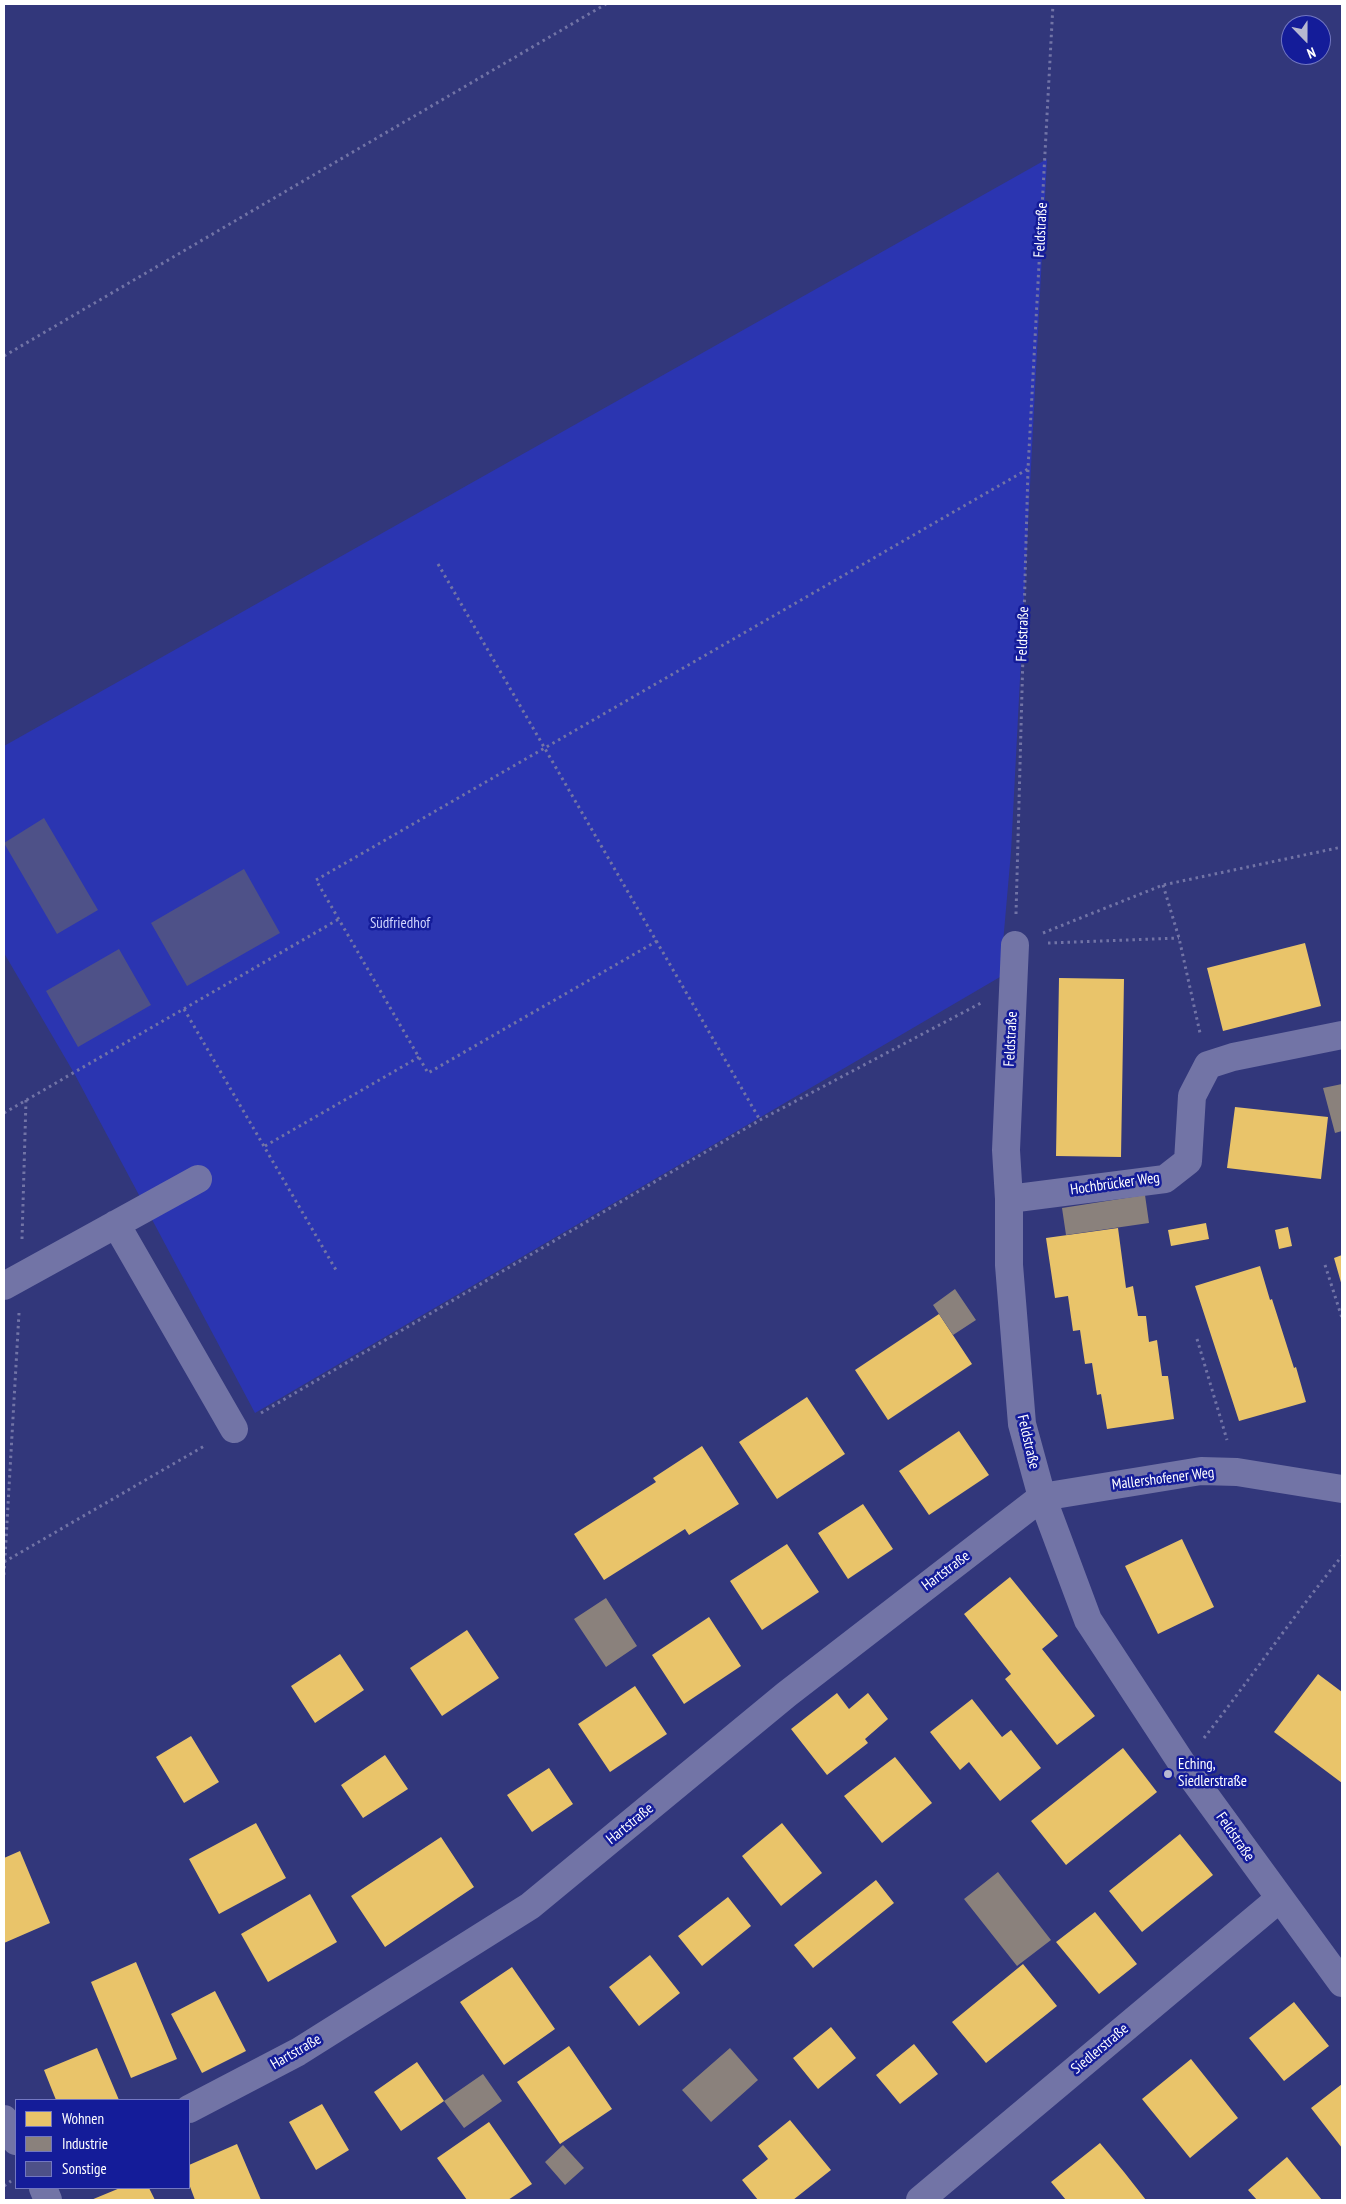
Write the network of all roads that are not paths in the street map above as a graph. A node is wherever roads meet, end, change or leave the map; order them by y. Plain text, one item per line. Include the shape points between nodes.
1 (1015, 945) road end
2 (1342, 1035) edge
3 (198, 1179) dead end
4 (1009, 1200) junction
5 (116, 1224) junction
6 (12, 1281) edge
7 (234, 1429) road end
8 (1342, 1489) edge
9 (1042, 1497) junction
10 (1279, 1899) junction
11 (1342, 1984) edge
12 (190, 2108) edge
13 (4, 2119) edge
14 (15, 2139) edge
15 (920, 2200) edge

1 - 4 street, Feldstraße via 1006,1150
2 - 4 street, Hochbrücker Weg via 1208,1065 1192,1096 1188,1161 1165,1179
3 - 5 street
4 - 9 street, Feldstraße via 1009,1265 1022,1424
5 - 6 street
5 - 7 street
8 - 9 street, Mallershofener Weg via 1237,1472 1200,1471
9 - 10 street, Feldstraße via 1088,1620 1183,1765
9 - 12 street, Hartstraße via 795,1688 530,1906 298,2052
10 - 11 street, Feldstraße
10 - 15 street, Siedlerstraße
13 - 14 street

